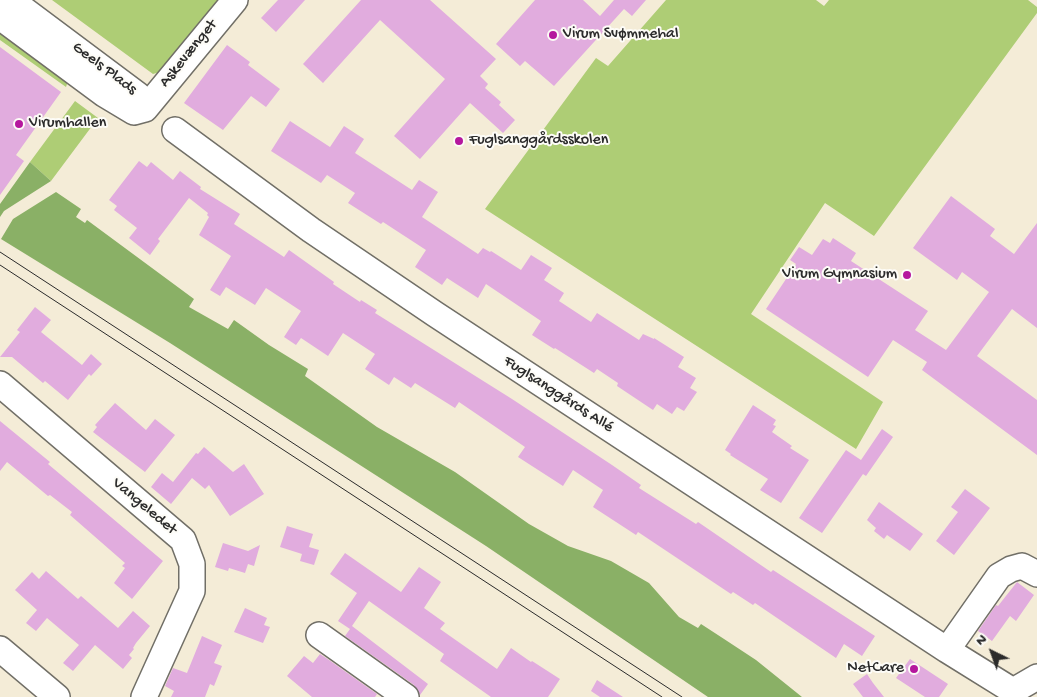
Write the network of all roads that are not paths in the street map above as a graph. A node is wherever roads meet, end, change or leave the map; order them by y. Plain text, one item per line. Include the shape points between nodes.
1 (11, 0) edge
2 (235, 0) edge
3 (0, 17) edge
4 (145, 109) junction
5 (175, 130) dead end
6 (0, 384) edge
7 (1037, 574) edge
8 (319, 635) dead end
9 (0, 649) edge
10 (947, 650) junction
11 (1037, 677) edge
12 (1009, 694) edge
13 (57, 697) edge
14 (144, 697) edge
15 (406, 697) edge

1 - 4 street, Geels Plads via 138,94
2 - 4 street, Askevænget
3 - 4 street, Geels Plads via 127,110
5 - 10 street, Fuglsanggårds Allé via 310,230 434,314
6 - 14 street, Vangeledet via 183,540 192,564 192,591
7 - 10 street via 1022,566 999,576
8 - 15 street
9 - 13 street
10 - 12 street, Fuglsanggårds Allé
11 - 12 street, Fuglsanggårds Allé

